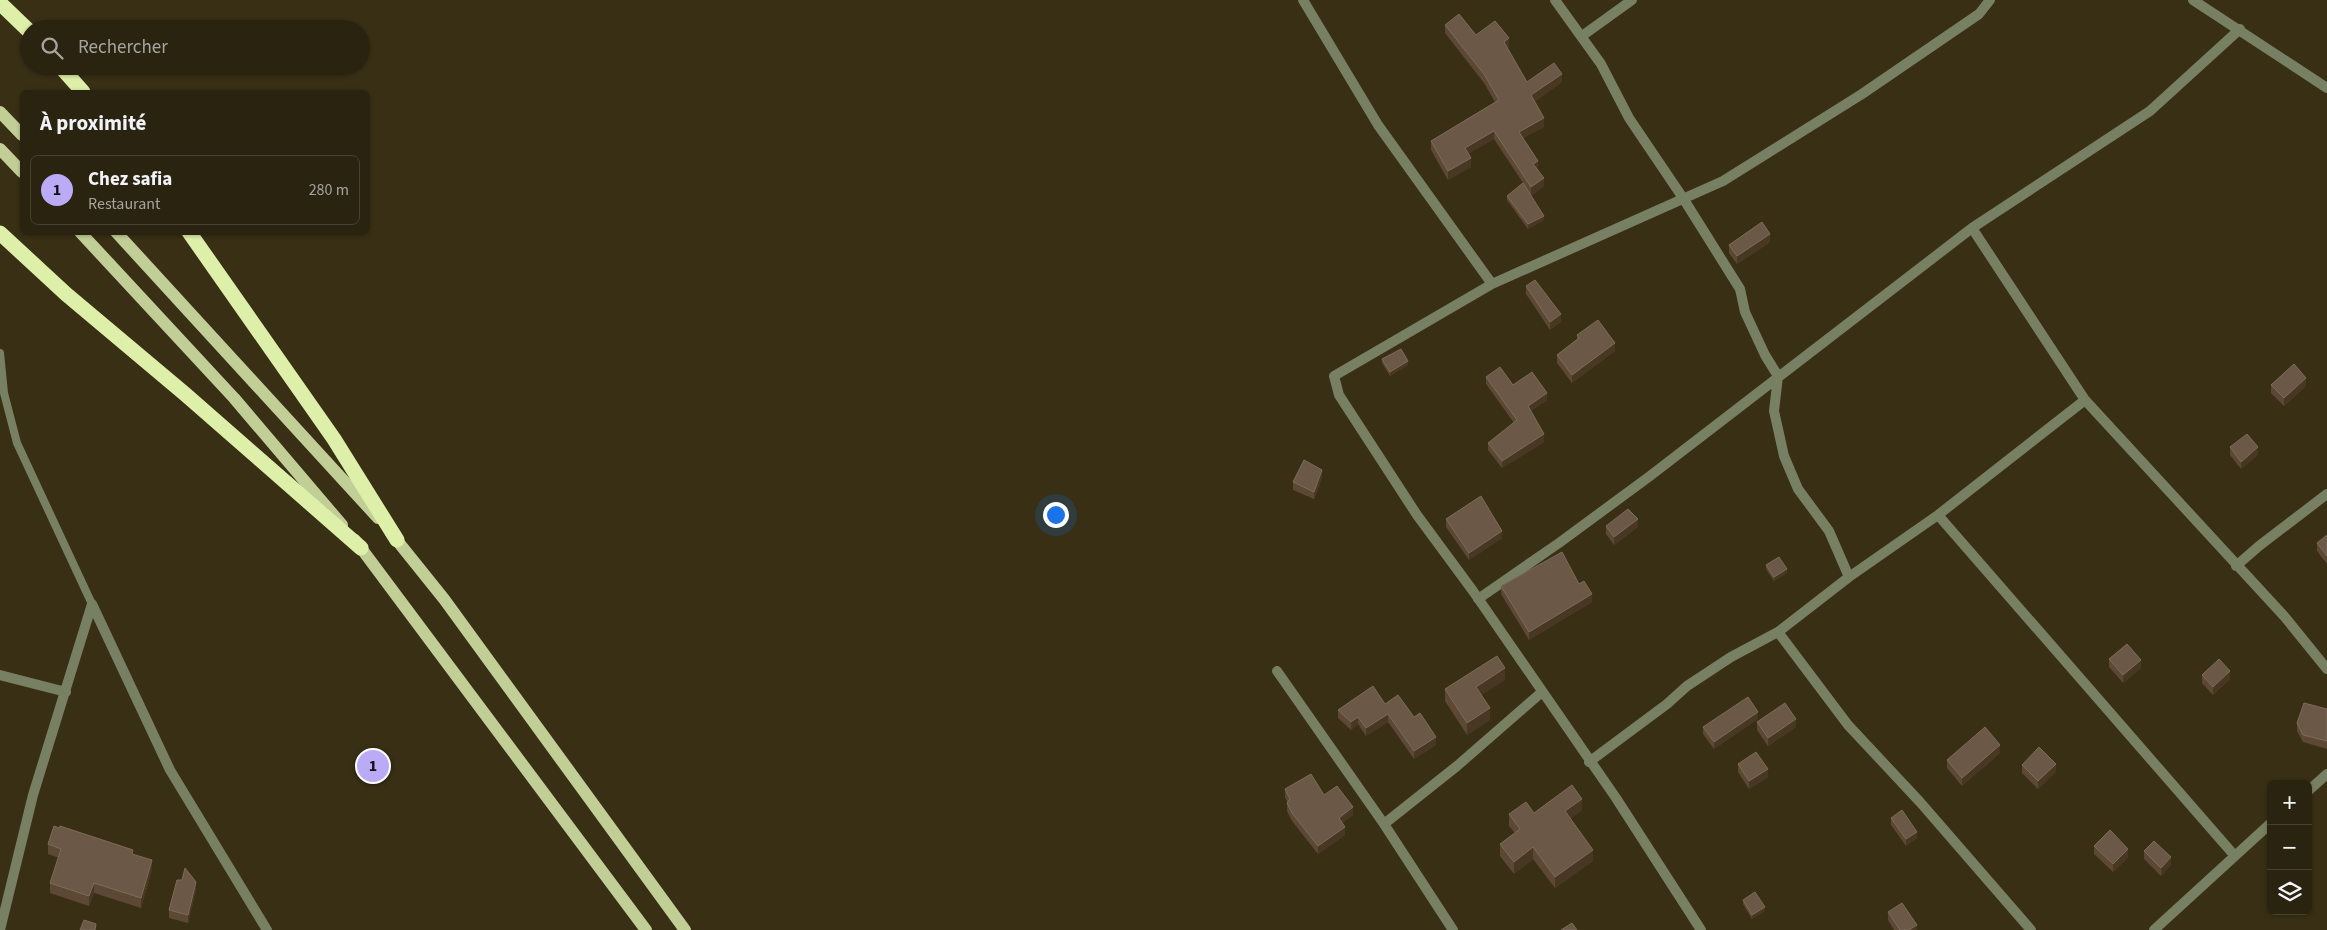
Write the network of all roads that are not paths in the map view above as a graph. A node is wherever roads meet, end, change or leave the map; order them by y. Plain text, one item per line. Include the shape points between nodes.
1 (1303, 0) edge
2 (1555, 0) edge
3 (1632, 0) edge
4 (1990, 0) edge
5 (2193, 0) edge
6 (0, 2) edge
7 (20, 22) edge
8 (2240, 29) junction
9 (1582, 36) junction
10 (68, 75) edge
11 (2327, 88) edge
12 (81, 90) edge
13 (0, 112) edge
14 (20, 133) edge
15 (0, 150) edge
16 (20, 170) edge
17 (1683, 198) junction
18 (1972, 228) junction
19 (0, 233) edge
20 (83, 235) edge
21 (119, 235) edge
22 (191, 235) edge
23 (1492, 284) junction
24 (0, 353) edge
25 (1778, 376) junction
26 (2085, 400) junction
27 (2327, 494) edge
28 (1938, 515) junction
29 (397, 540) junction
30 (361, 548) junction
31 (2236, 566) junction
32 (1849, 577) junction
33 (1478, 599) junction
34 (92, 604) junction
35 (1778, 632) junction
36 (2327, 669) edge
37 (1277, 671) dead end
38 (0, 675) edge
39 (66, 692) junction
40 (1542, 692) junction
41 (1589, 762) junction
42 (2327, 774) edge
43 (2312, 787) edge
44 (1384, 824) junction
45 (2269, 825) edge
46 (2234, 855) junction
47 (1452, 929) edge
48 (0, 930) edge
49 (267, 930) edge
50 (646, 930) edge
51 (685, 930) edge
52 (1701, 930) edge
53 (2031, 930) edge
54 (2154, 930) edge

1 - 23 street via 1378,125
2 - 9 street
3 - 9 street
4 - 17 street via 1979,14 1862,94 1723,181
5 - 8 street
6 - 7 highway
8 - 11 street
8 - 18 street via 2150,110
9 - 17 street via 1601,64 1629,118
10 - 12 highway
13 - 14 main road
15 - 16 main road
17 - 23 street
17 - 25 street via 1740,289 1745,312
18 - 25 street
18 - 26 street
19 - 30 highway via 66,294
20 - 30 main road via 234,398
21 - 29 main road
22 - 29 highway via 334,439
23 - 33 street via 1334,376 1339,394 1417,515
24 - 34 lane via 4,392 17,443
25 - 32 street via 1774,412 1784,456 1798,489 1829,531
25 - 33 street via 1560,543
26 - 28 street
26 - 31 street
27 - 31 street
28 - 32 street
28 - 46 street
29 - 51 main road via 444,599
30 - 50 main road
31 - 36 street via 2284,616
32 - 35 street
33 - 40 street
34 - 39 street
34 - 49 street via 170,770
35 - 41 street via 1687,686
35 - 53 street via 1843,719
37 - 44 street
38 - 39 street
39 - 48 street via 33,795
40 - 41 street
40 - 44 street
41 - 52 street
42 - 43 street
44 - 47 street
45 - 46 street
46 - 54 street

